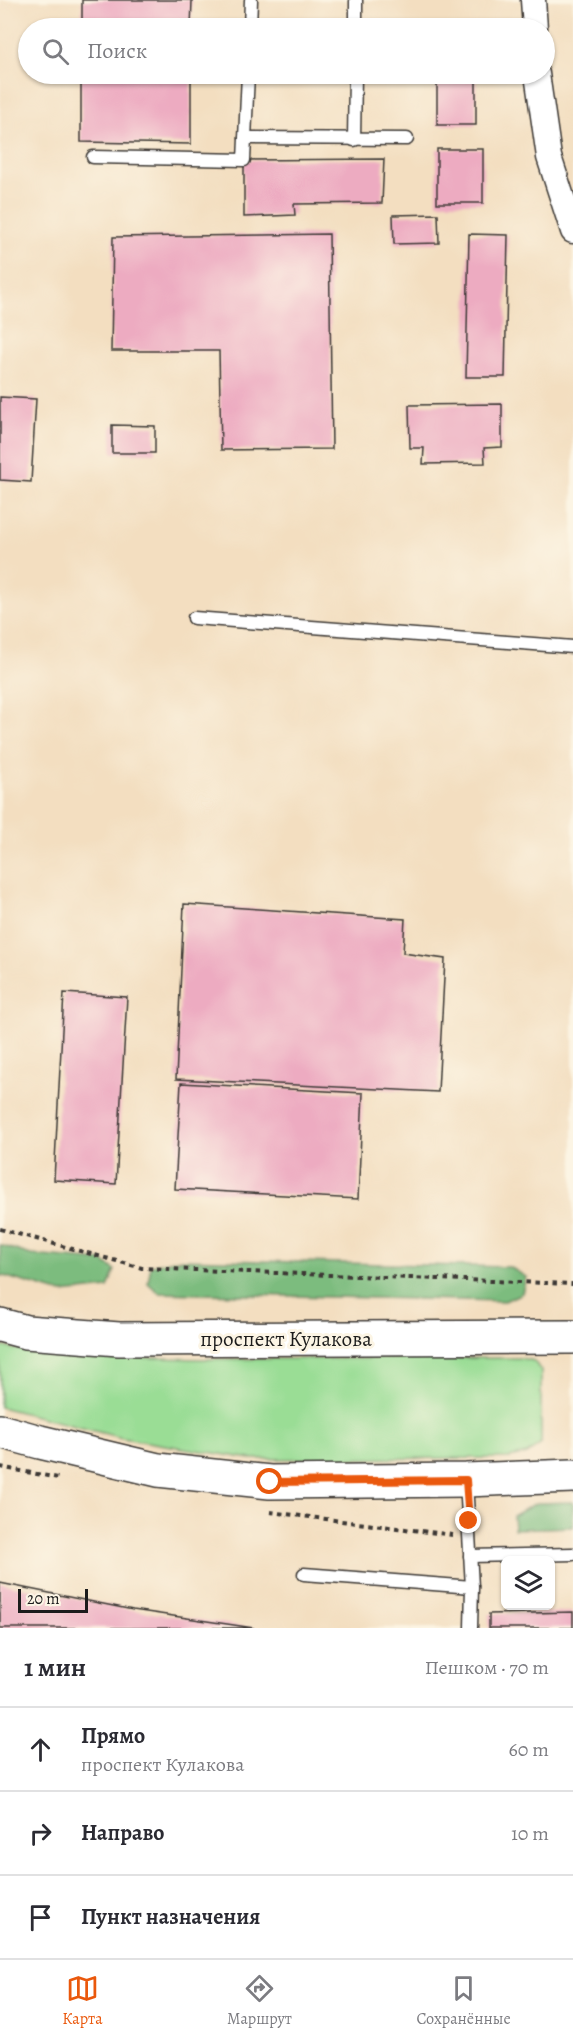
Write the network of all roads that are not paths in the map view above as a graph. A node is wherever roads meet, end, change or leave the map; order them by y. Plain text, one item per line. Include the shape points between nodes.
1 (251, 0) edge
2 (356, 0) edge
3 (533, 0) edge
4 (250, 18) edge
5 (356, 18) edge
6 (534, 18) edge
7 (248, 84) edge
8 (355, 84) edge
9 (538, 84) edge
10 (245, 138) junction
11 (406, 139) dead end
12 (354, 140) junction
13 (93, 157) dead end
14 (573, 231) edge
15 (194, 618) dead end
16 (573, 647) edge
17 (0, 1325) edge
18 (573, 1337) edge
19 (0, 1431) edge
20 (573, 1476) edge
21 (466, 1480) junction
22 (573, 1554) edge
23 (470, 1556) junction
24 (304, 1574) dead end
25 (472, 1587) junction
26 (471, 1628) edge

1 - 4 lane
2 - 5 lane
3 - 6 street
7 - 10 lane
8 - 12 lane
9 - 14 street via 549,157
10 - 12 lane
10 - 13 lane via 244,160
11 - 12 lane
15 - 16 lane
17 - 18 main road, проспект Кулакова via 26,1332 119,1339
19 - 21 main road via 158,1470 270,1482
20 - 21 main road
21 - 23 lane
22 - 23 lane
23 - 25 lane
24 - 25 lane
25 - 26 lane

